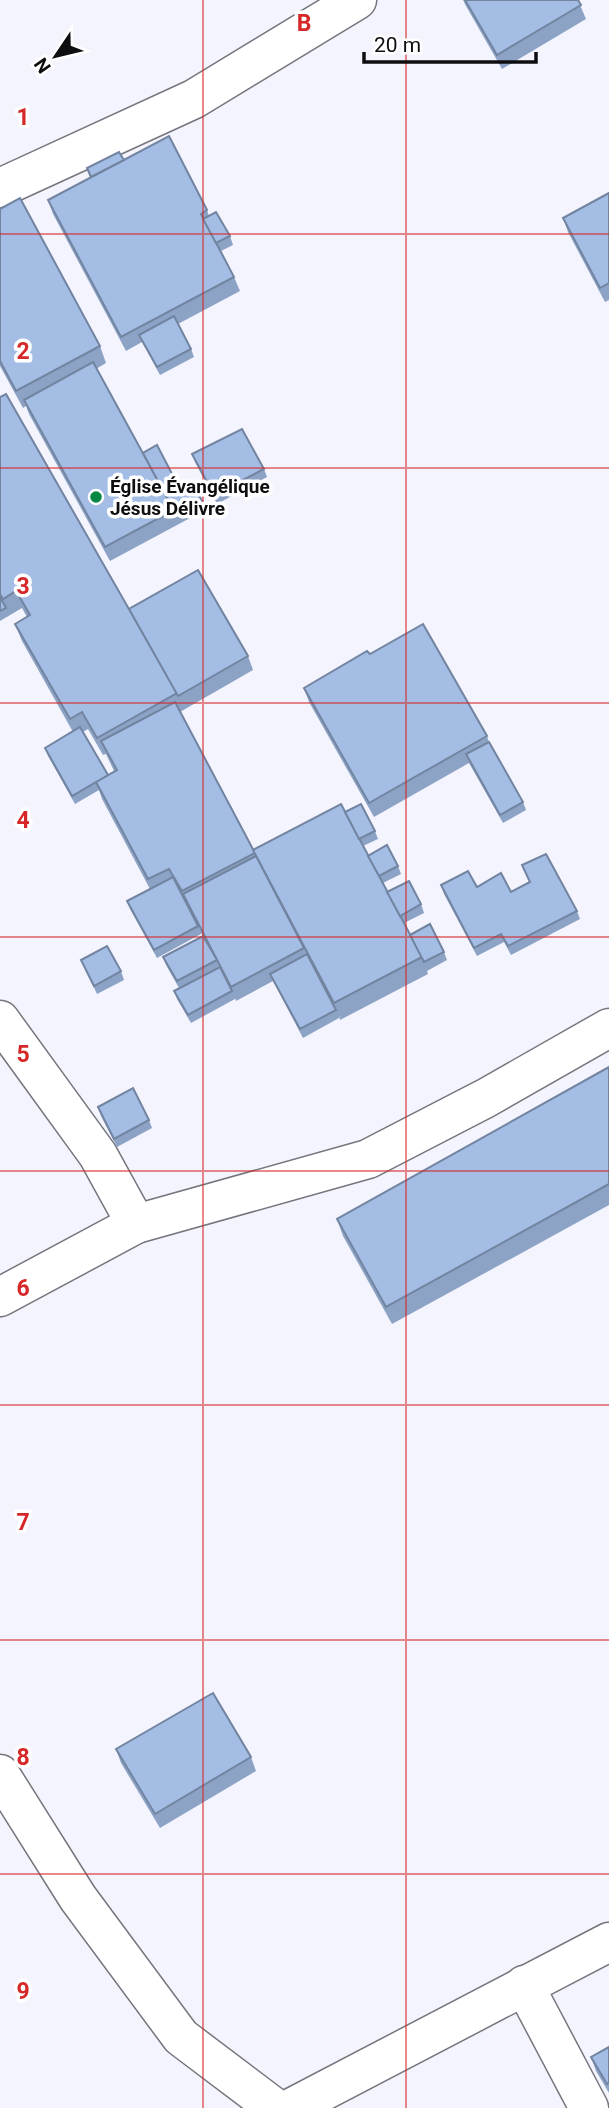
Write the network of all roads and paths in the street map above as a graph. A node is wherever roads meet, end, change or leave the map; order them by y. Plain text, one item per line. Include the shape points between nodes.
1 (357, 0) edge
2 (0, 188) edge
3 (0, 1020) edge
4 (609, 1028) edge
5 (136, 1224) junction
6 (0, 1297) edge
7 (0, 1774) edge
8 (609, 1942) edge
9 (524, 1985) junction
10 (275, 2108) edge
11 (291, 2108) edge
12 (589, 2108) edge

1 - 2 street via 194,99
3 - 5 street via 98,1155
4 - 5 street via 368,1159
5 - 6 street
7 - 10 street via 78,1898 181,2037
8 - 9 street
9 - 11 street
9 - 12 street

